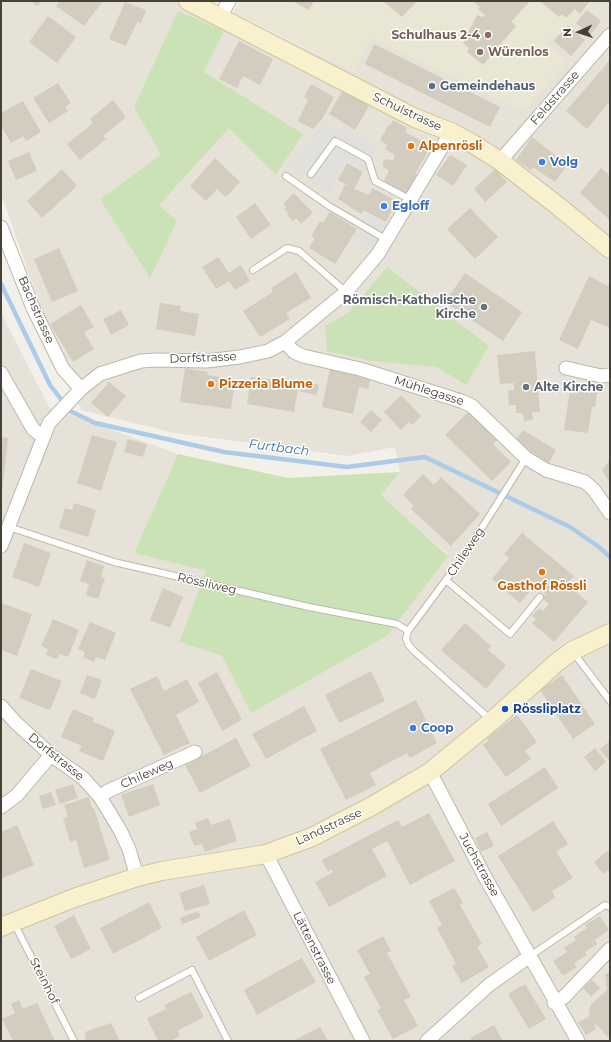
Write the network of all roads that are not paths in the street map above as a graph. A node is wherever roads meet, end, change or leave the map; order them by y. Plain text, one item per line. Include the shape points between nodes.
1 (188, 1) edge
2 (229, 1) edge
3 (220, 18) junction
4 (610, 35) edge
5 (451, 132) junction
6 (500, 161) junction
7 (311, 174) dead end
8 (286, 176) dead end
9 (412, 200) junction
10 (1, 227) edge
11 (388, 240) junction
12 (610, 249) edge
13 (253, 270) dead end
14 (346, 292) junction
15 (285, 342) junction
16 (566, 368) dead end
17 (1, 373) edge
18 (610, 375) edge
19 (76, 393) junction
20 (43, 437) junction
21 (526, 458) junction
22 (610, 514) edge
23 (9, 526) junction
24 (1, 546) edge
25 (447, 581) junction
26 (540, 597) dead end
27 (408, 631) junction
28 (610, 633) edge
29 (572, 651) junction
30 (610, 702) edge
31 (1, 706) edge
32 (492, 721) junction
33 (195, 752) dead end
34 (51, 755) junction
35 (430, 772) junction
36 (100, 797) junction
37 (1, 807) edge
38 (266, 854) junction
39 (137, 876) junction
40 (610, 907) edge
41 (7, 924) edge
42 (610, 949) edge
43 (530, 956) junction
44 (139, 998) dead end
45 (554, 1003) junction
46 (74, 1041) edge
47 (228, 1041) edge
48 (363, 1041) edge
49 (427, 1041) edge
50 (578, 1041) edge

1 - 3 main road, Schulstrasse
2 - 3 street
3 - 5 main road, Schulstrasse via 415,118
4 - 6 street, Feldstrasse
5 - 6 main road, Schulstrasse
5 - 9 street, Dorfstrasse
6 - 12 main road, Schulstrasse
7 - 9 lane via 335,141 368,159 375,182
8 - 11 lane via 329,206
9 - 11 street, Dorfstrasse
10 - 19 street, Bachstrasse via 33,308
11 - 14 street, Dorfstrasse
13 - 14 lane via 287,248 299,251
14 - 15 street, Dorfstrasse
15 - 19 street, Dorfstrasse via 268,351 240,357 206,361 141,361 100,374
15 - 21 street, Mühlegasse via 294,352 303,356 360,369 472,406
16 - 18 street via 601,376
17 - 20 street via 33,429
19 - 20 street, Dorfstrasse via 58,412
20 - 23 street, Dorfstrasse
21 - 22 street, Mühlegasse via 546,470 585,482 594,490
21 - 25 lane, Chileweg
23 - 24 street, Dorfstrasse
23 - 27 lane, Rössliweg via 121,564 309,607 397,624
25 - 26 lane via 510,634
25 - 27 lane, Chileweg
27 - 32 lane via 408,644
28 - 29 main road, Landstrasse
29 - 30 lane
29 - 32 main road, Landstrasse
31 - 34 street, Dorfstrasse
32 - 35 main road, Landstrasse
33 - 36 street, Chileweg
34 - 36 street, Dorfstrasse via 83,778
34 - 37 street via 17,795
35 - 38 main road, Landstrasse via 312,837
35 - 43 street, Juchstrasse
36 - 39 street, Dorfstrasse via 129,849
38 - 39 main road, Landstrasse
38 - 48 street, Lättenstrasse
39 - 41 main road, Landstrasse
40 - 43 lane via 605,904
41 - 46 lane, Steinhof
42 - 45 street via 564,997
43 - 45 street, Juchstrasse
43 - 49 street via 489,985
44 - 47 lane via 192,970
45 - 50 street, Juchstrasse

